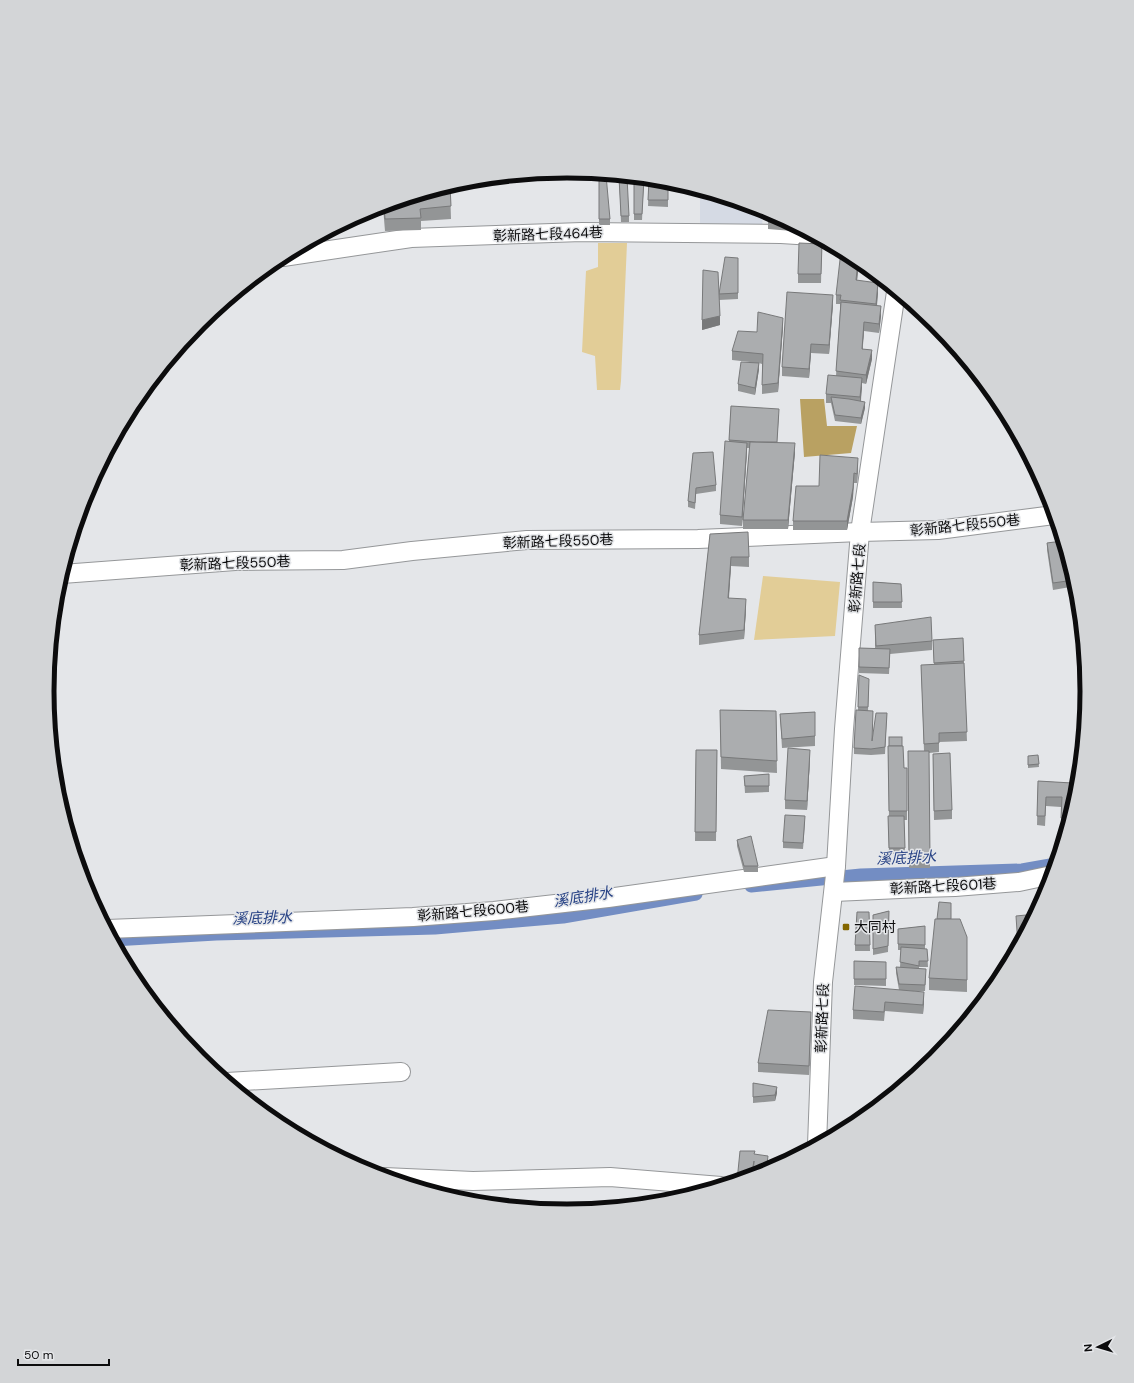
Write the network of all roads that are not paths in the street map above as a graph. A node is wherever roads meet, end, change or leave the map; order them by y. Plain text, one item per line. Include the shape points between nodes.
1 (802, 235) edge
2 (300, 254) edge
3 (895, 298) edge
4 (1049, 516) edge
5 (860, 532) junction
6 (68, 574) edge
7 (836, 866) junction
8 (1045, 876) edge
9 (834, 892) junction
10 (113, 929) edge
11 (401, 1072) dead end
12 (235, 1082) edge
13 (817, 1139) edge
14 (405, 1178) edge
15 (707, 1185) edge

1 - 2 street, 彰新路七段464巷 via 582,232 411,238
3 - 5 street, 彰新路七段
4 - 5 street, 彰新路七段550巷 via 938,530
5 - 6 street, 彰新路七段550巷 via 698,538 527,540 343,560 235,561
5 - 7 street, 彰新路七段
7 - 9 street, 彰新路七段
7 - 10 street, 彰新路七段600巷 via 494,911 413,917
8 - 9 street, 彰新路七段601巷 via 1019,882 955,887
9 - 13 street, 彰新路七段 via 823,982
11 - 12 street
14 - 15 street via 474,1181 610,1177

